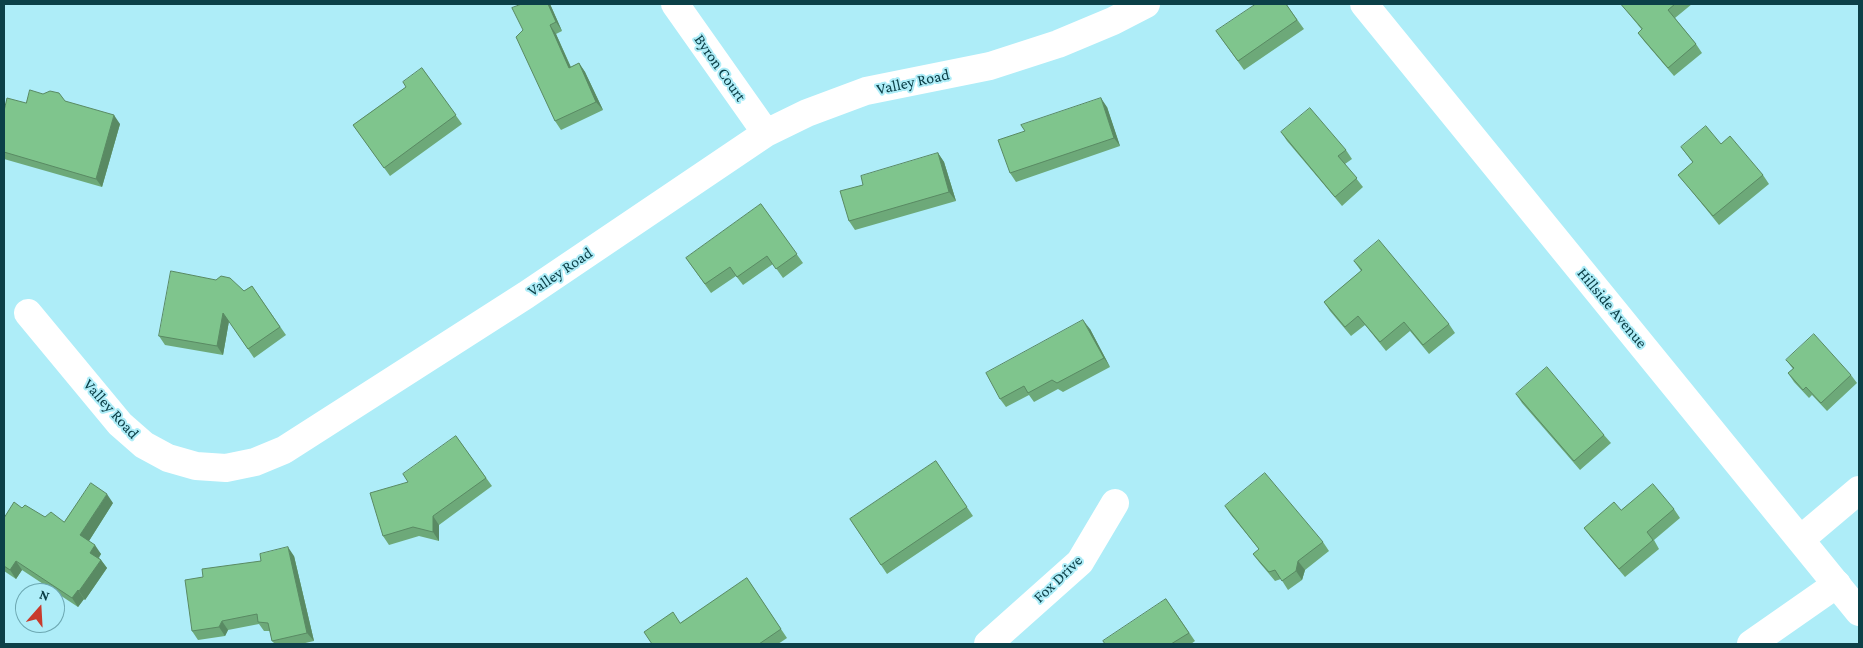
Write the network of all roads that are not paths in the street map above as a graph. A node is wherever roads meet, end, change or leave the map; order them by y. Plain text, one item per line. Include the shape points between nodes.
1 (675, 4) edge
2 (1146, 4) edge
3 (1364, 4) edge
4 (766, 133) junction
5 (28, 313) dead end
6 (1859, 490) edge
7 (1115, 503) dead end
8 (1802, 539) junction
9 (1837, 584) junction
10 (1859, 612) edge
11 (988, 644) edge
12 (1751, 644) edge

1 - 4 street, Byron Court
2 - 4 street, Valley Road via 1058,44 990,66 866,91 807,112
3 - 8 street, Hillside Avenue
4 - 5 street, Valley Road via 526,295 284,450 255,462 226,468 196,466 168,458 144,445 120,424
6 - 8 street
7 - 11 street, Fox Drive via 1080,562
8 - 9 street, Hillside Avenue
9 - 10 street, Hillside Avenue
9 - 12 street

